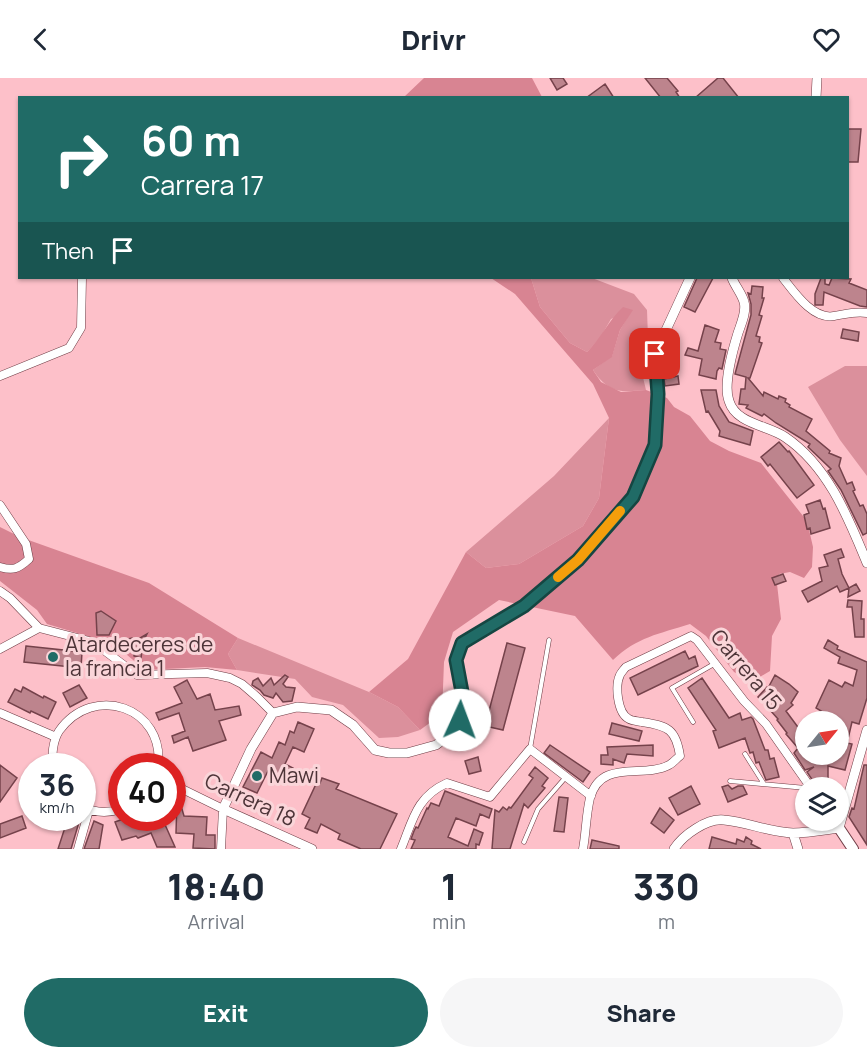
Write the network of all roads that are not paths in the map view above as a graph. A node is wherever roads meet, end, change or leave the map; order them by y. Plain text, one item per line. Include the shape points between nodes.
1 (817, 78) edge
2 (816, 96) edge
3 (82, 279) edge
4 (690, 279) edge
5 (733, 279) edge
6 (784, 279) edge
7 (867, 313) edge
8 (0, 376) edge
9 (0, 505) edge
10 (867, 563) edge
11 (0, 567) edge
12 (0, 591) edge
13 (39, 628) junction
14 (549, 640) dead end
15 (0, 649) edge
16 (714, 664) junction
17 (0, 713) edge
18 (273, 713) junction
19 (693, 722) dead end
20 (867, 730) edge
21 (56, 737) junction
22 (530, 749) junction
23 (52, 753) edge
24 (158, 753) edge
25 (745, 754) dead end
26 (803, 777) edge
27 (565, 778) junction
28 (730, 781) dead end
29 (765, 784) junction
30 (849, 785) edge
31 (795, 787) edge
32 (186, 791) edge
33 (591, 796) junction
34 (223, 809) junction
35 (82, 831) edge
36 (803, 831) edge
37 (841, 831) edge
38 (793, 833) junction
39 (524, 842) dead end
40 (78, 849) edge
41 (221, 849) edge
42 (312, 849) edge
43 (401, 849) edge
44 (583, 849) edge
45 (675, 849) edge
46 (798, 849) edge
47 (853, 849) edge

1 - 2 street
3 - 8 street via 81,328 69,348
4 - 18 street via 655,354 655,445 633,497 578,560 524,606 462,643 456,660 462,692 456,730 436,745 407,753 389,753 375,750 353,725 331,710 297,708
5 - 10 street via 745,302 745,311 733,348 729,401 738,416 784,436 813,462 850,522
6 - 7 street via 819,314 831,317 856,311
9 - 11 street via 26,544 29,560 11,570
12 - 13 street
13 - 15 street
13 - 18 street via 93,642 137,675 207,673 230,678
14 - 22 lane
16 - 19 lane via 672,688
16 - 26 street, Carrera 15 via 766,724
16 - 33 street, Carrera 15 via 691,636 620,674 617,685 624,714 630,720 670,730 678,742 680,756 669,765 608,775 600,780
17 - 21 street
18 - 34 street via 251,748
20 - 30 street
21 - 23 street
21 - 24 street via 68,718 85,708 108,704 132,712 151,729
22 - 27 street
22 - 43 street via 490,797 447,783 432,790 420,805
25 - 29 lane
27 - 33 street
27 - 39 lane via 538,809
28 - 29 lane
29 - 31 lane
32 - 34 street, Carrera 18
33 - 44 street
34 - 41 street
34 - 42 street, Carrera 18
35 - 40 street
36 - 38 street
37 - 47 main road
38 - 45 street via 722,819 696,828
38 - 46 street

